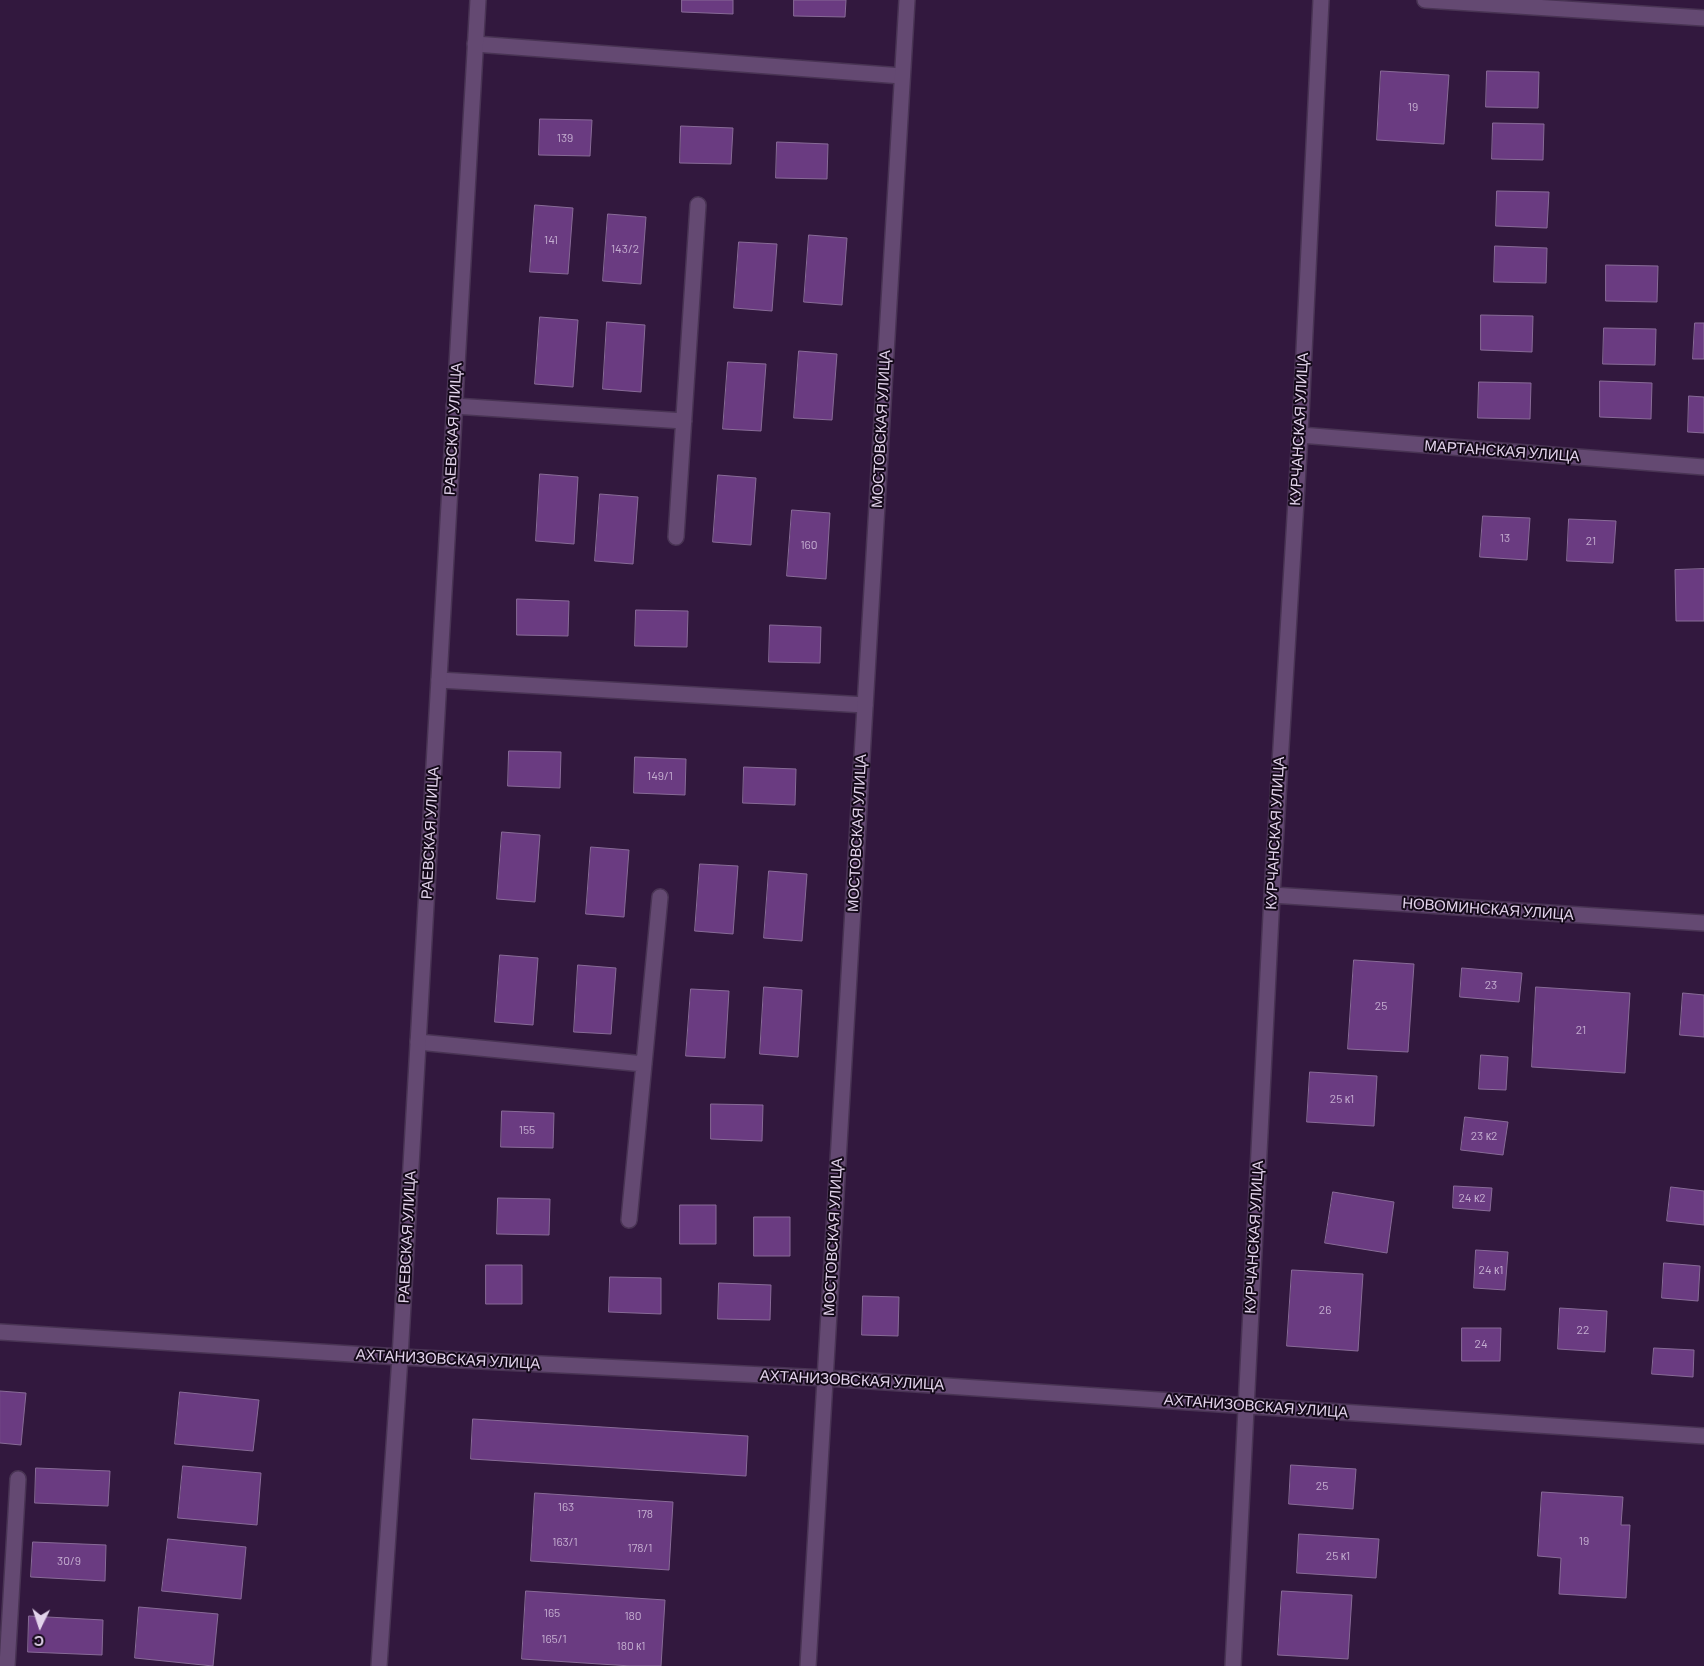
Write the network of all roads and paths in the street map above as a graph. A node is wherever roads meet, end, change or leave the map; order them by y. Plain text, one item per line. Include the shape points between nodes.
1 (478, 0) edge
2 (907, 0) edge
3 (1321, 0) edge
4 (1425, 0) edge
5 (1704, 18) edge
6 (475, 44) junction
7 (902, 76) junction
8 (698, 205) dead end
9 (454, 406) junction
10 (684, 421) junction
11 (1300, 435) junction
12 (1704, 466) edge
13 (676, 537) dead end
14 (439, 680) junction
15 (865, 705) junction
16 (1272, 895) junction
17 (660, 897) dead end
18 (1704, 922) edge
19 (418, 1042) junction
20 (644, 1064) junction
21 (629, 1220) dead end
22 (0, 1332) edge
23 (400, 1357) junction
24 (825, 1378) junction
25 (1246, 1405) junction
26 (1704, 1436) edge
27 (18, 1479) dead end
28 (7, 1666) edge
29 (379, 1666) edge
30 (808, 1666) edge
31 (1233, 1666) edge

1 - 6 street, РАЕВСКАЯ УЛИЦА
2 - 7 street, МОСТОВСКАЯ УЛИЦА
3 - 11 street, КУРЧАНСКАЯ УЛИЦА
4 - 5 street
6 - 7 street
6 - 9 street, РАЕВСКАЯ УЛИЦА
7 - 15 street, МОСТОВСКАЯ УЛИЦА
8 - 10 street
9 - 10 street
9 - 14 street, РАЕВСКАЯ УЛИЦА
10 - 13 street
11 - 12 street, МАРТАНСКАЯ УЛИЦА
11 - 16 street, КУРЧАНСКАЯ УЛИЦА
14 - 15 street
14 - 19 street, РАЕВСКАЯ УЛИЦА
15 - 24 street, МОСТОВСКАЯ УЛИЦА
16 - 18 street, НОВОМИНСКАЯ УЛИЦА
16 - 25 street, КУРЧАНСКАЯ УЛИЦА
17 - 20 street
19 - 20 street
19 - 23 street, РАЕВСКАЯ УЛИЦА
20 - 21 street
22 - 23 street, АХТАНИЗОВСКАЯ УЛИЦА
23 - 24 street, АХТАНИЗОВСКАЯ УЛИЦА
23 - 29 street, РАЕВСКАЯ УЛИЦА
24 - 25 street, АХТАНИЗОВСКАЯ УЛИЦА
24 - 30 street, МОСТОВСКАЯ УЛИЦА
25 - 26 street, АХТАНИЗОВСКАЯ УЛИЦА
25 - 31 street, КУРЧАНСКАЯ УЛИЦА
27 - 28 street

